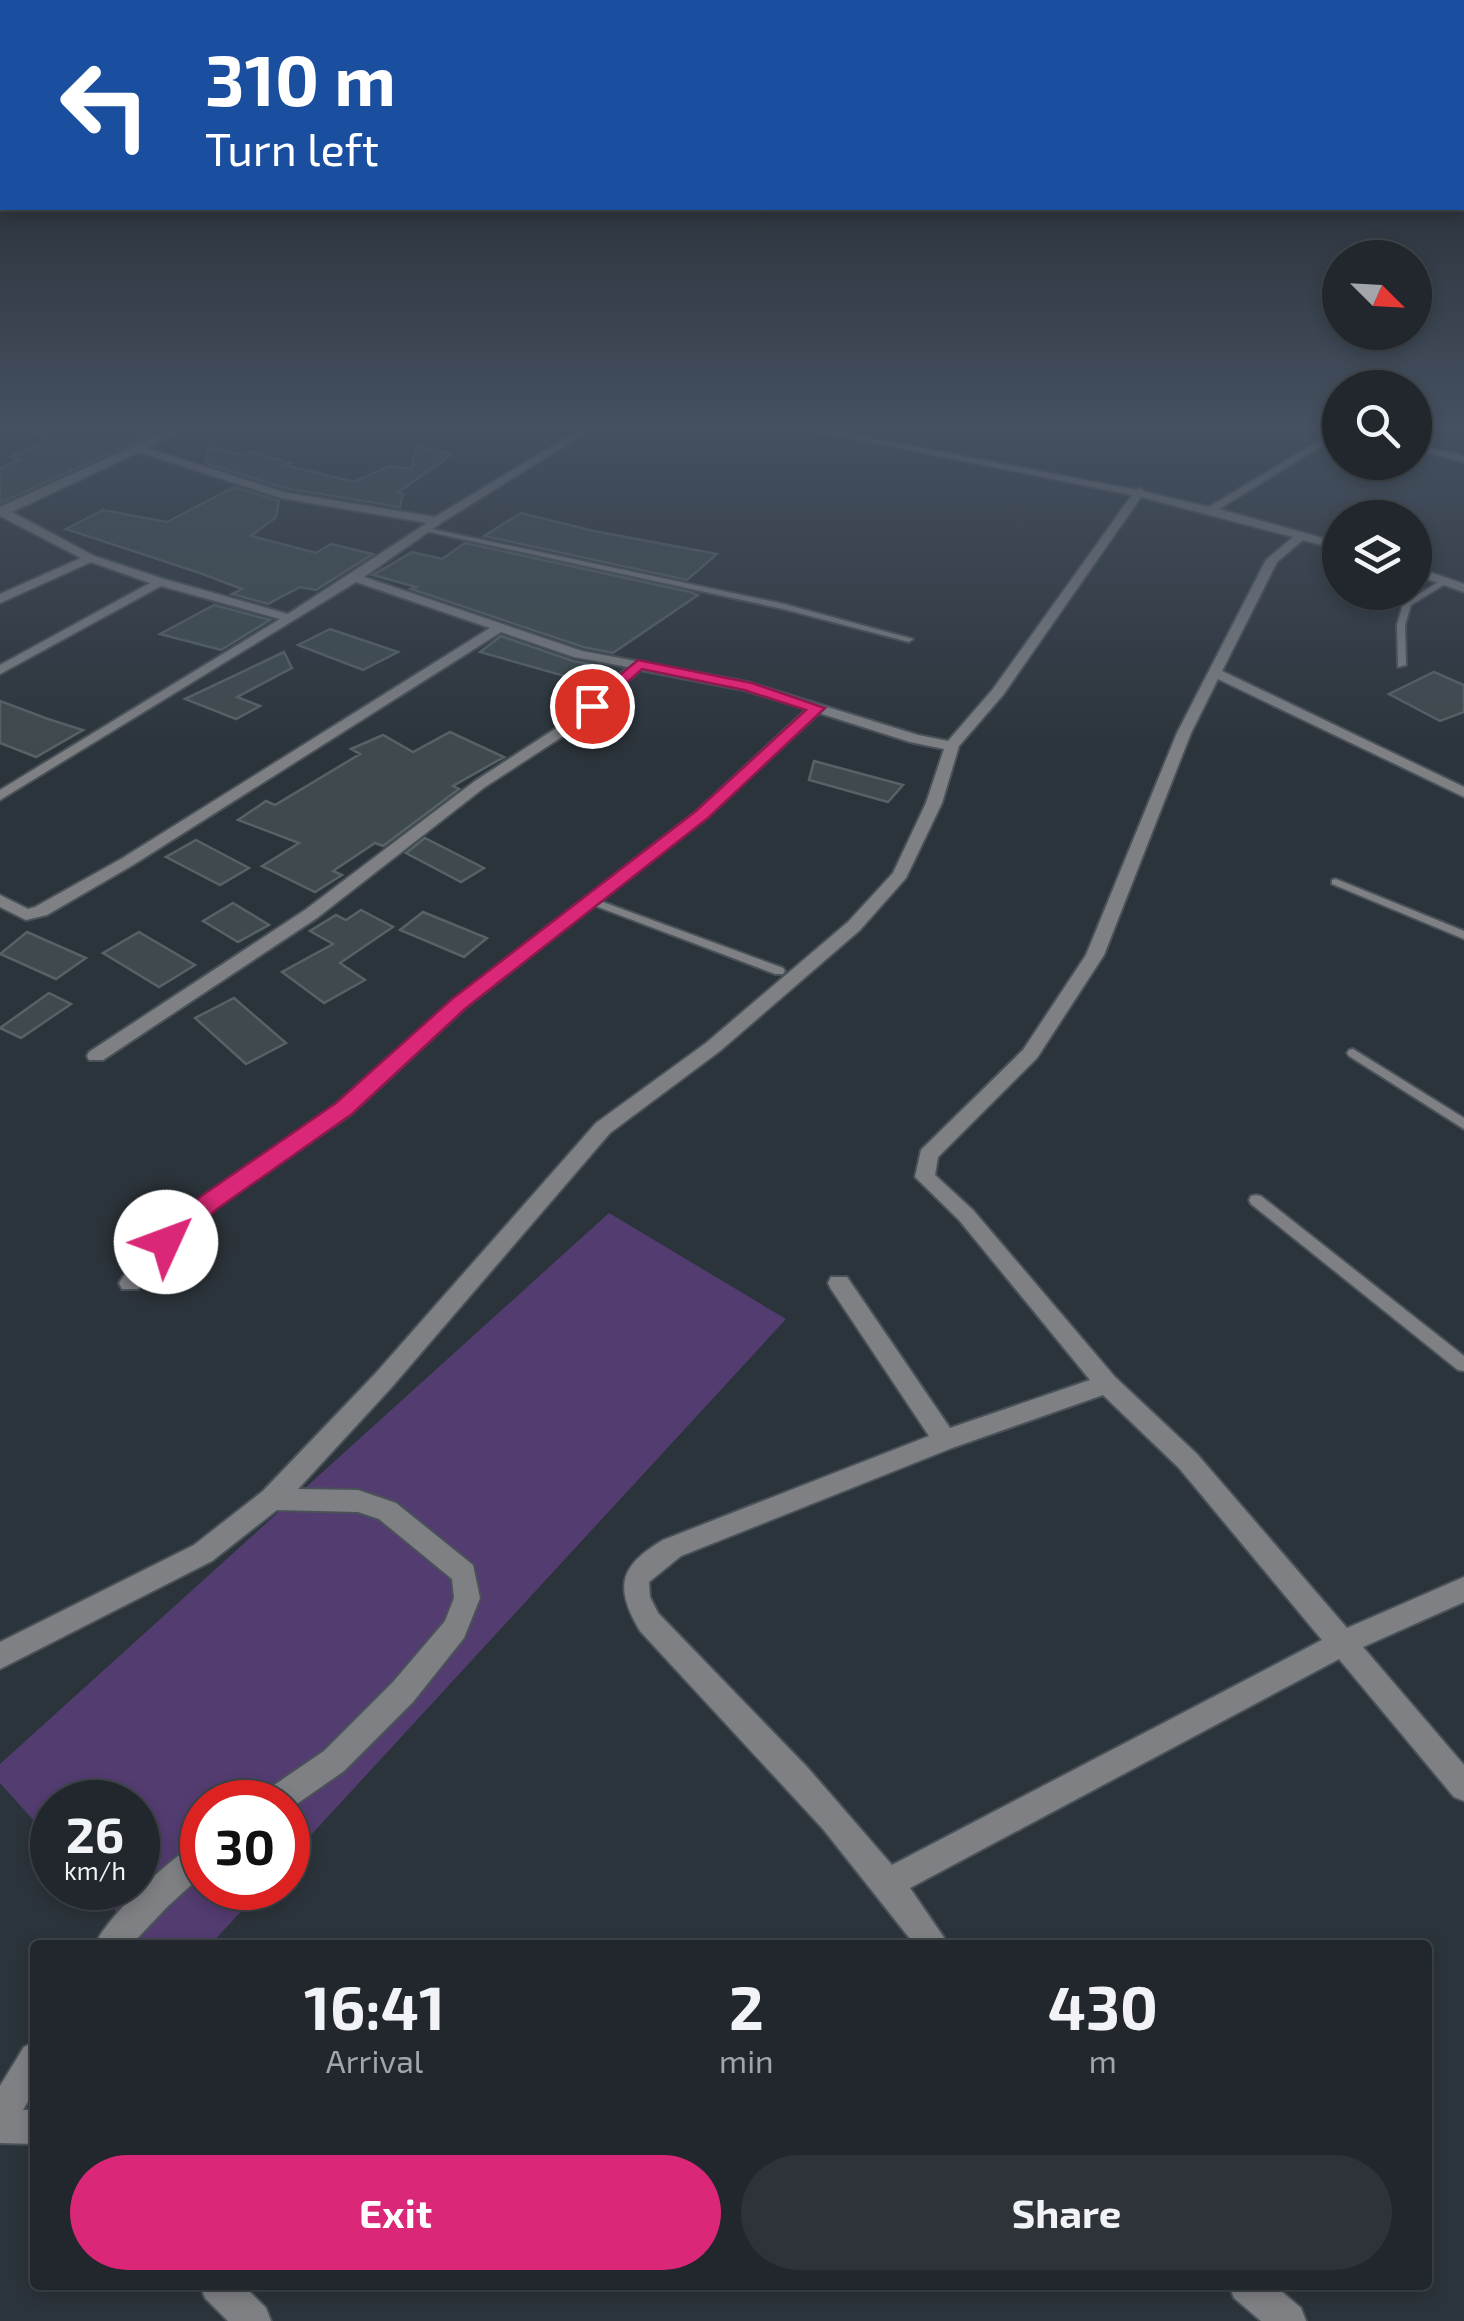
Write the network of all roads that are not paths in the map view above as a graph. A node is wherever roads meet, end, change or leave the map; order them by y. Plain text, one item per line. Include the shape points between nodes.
1 (42, 533) edge
2 (419, 533) edge
3 (467, 533) edge
4 (1110, 533) edge
5 (1302, 534) joint
6 (1322, 541) edge
7 (90, 558) junction
8 (1432, 577) edge
9 (356, 578) junction
10 (160, 582) junction
11 (1446, 582) junction
12 (1464, 588) edge
13 (0, 598) edge
14 (290, 618) junction
15 (498, 628) junction
16 (910, 639) dead end
17 (638, 664) junction
18 (1401, 665) dead end
19 (0, 670) edge
20 (1215, 672) junction
21 (817, 708) junction
22 (952, 746) junction
23 (1464, 793) edge
24 (0, 796) edge
25 (1336, 882) dead end
26 (0, 900) edge
27 (589, 900) junction
28 (1464, 935) edge
29 (779, 971) dead end
30 (1353, 1053) dead end
31 (96, 1056) dead end
32 (1464, 1124) edge
33 (1256, 1200) dead end
34 (839, 1283) dead end
35 (130, 1284) dead end
36 (1464, 1365) edge
37 (1108, 1384) junction
38 (945, 1440) junction
39 (272, 1498) junction
40 (1464, 1589) edge
41 (1340, 1644) junction
42 (0, 1656) edge
43 (306, 1780) edge
44 (1464, 1787) edge
45 (180, 1875) edge
46 (889, 1883) junction
47 (115, 1940) edge
48 (930, 1940) edge
49 (30, 2066) edge
50 (0, 2117) edge
51 (0, 2126) edge
52 (30, 2127) edge
53 (223, 2290) edge
54 (1253, 2290) edge
55 (253, 2321) edge
56 (1288, 2321) edge

1 - 7 street
2 - 9 street
3 - 16 lane
4 - 22 street
5 - 6 street
5 - 20 street via 1272,560
7 - 10 street
7 - 13 street
8 - 11 street
9 - 14 street
9 - 15 street
10 - 14 street
10 - 19 street
11 - 12 street
11 - 18 lane via 1407,604 1400,624
14 - 24 street
15 - 17 street via 579,654
15 - 26 street via 41,911 26,915
17 - 21 street
17 - 31 street via 568,726 310,914
20 - 23 street
20 - 37 street via 1095,954 1030,1054 928,1155 925,1168 926,1177
21 - 22 street
21 - 27 street via 702,814
22 - 39 street via 900,875 854,926 713,1046 603,1128
25 - 28 lane
27 - 29 lane
27 - 35 street via 459,1004 344,1109 208,1203
30 - 32 lane
33 - 36 lane
34 - 38 street
37 - 38 street
37 - 41 street via 1188,1462
38 - 46 street via 672,1548 635,1580 634,1594 649,1622
39 - 42 street via 203,1553
39 - 43 street via 358,1502 388,1511 464,1573 467,1598 455,1629 402,1692
40 - 41 street
41 - 44 street
41 - 46 street
45 - 47 street
46 - 48 street
49 - 50 street
51 - 52 street
53 - 55 street
54 - 56 street

